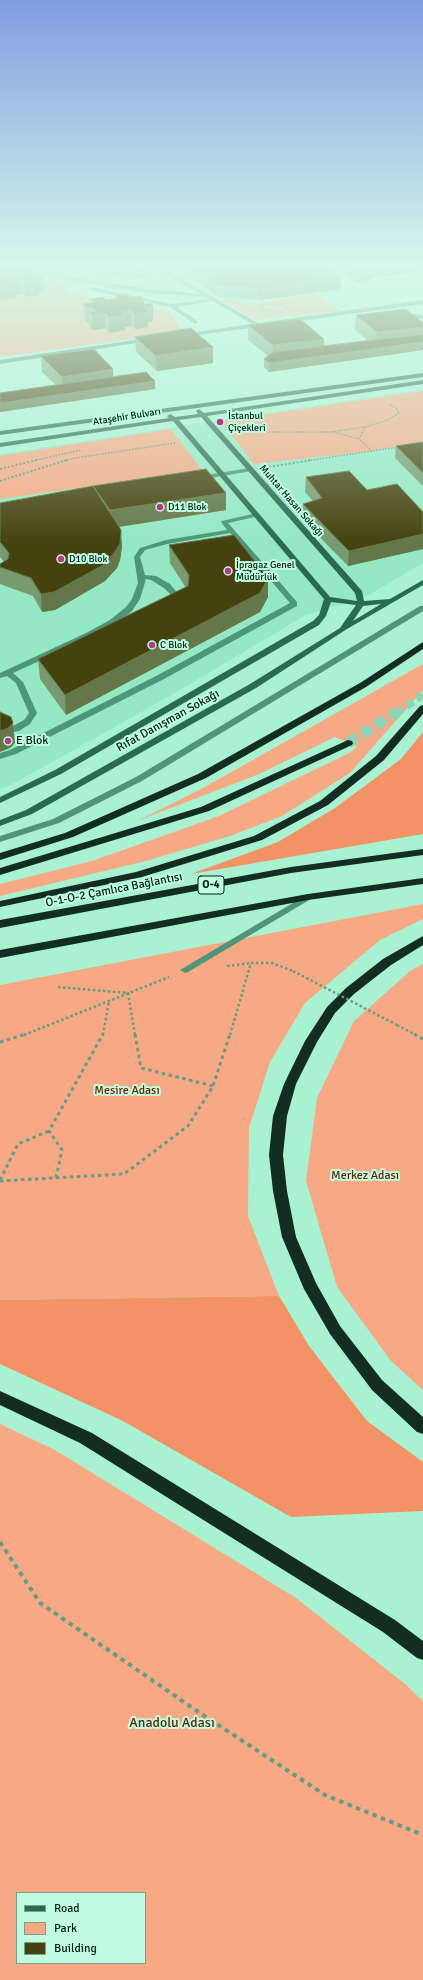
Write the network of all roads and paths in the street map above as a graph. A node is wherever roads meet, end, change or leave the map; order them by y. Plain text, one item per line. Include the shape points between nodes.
1 (32, 357) edge
2 (0, 362) edge
3 (423, 375) edge
4 (423, 382) edge
5 (386, 403) dead end
6 (195, 406) junction
7 (165, 410) junction
8 (202, 414) junction
9 (173, 419) junction
10 (365, 427) junction
11 (237, 432) dead end
12 (331, 432) junction
13 (0, 433) edge
14 (359, 439) junction
15 (194, 441) junction
16 (0, 445) edge
17 (401, 446) edge
18 (82, 450) dead end
19 (372, 451) junction
20 (0, 469) edge
21 (250, 470) junction
22 (222, 474) junction
23 (192, 479) edge
24 (0, 481) edge
25 (257, 516) junction
26 (231, 531) junction
27 (142, 577) junction
28 (423, 582) edge
29 (328, 599) junction
30 (392, 601) junction
31 (362, 604) junction
32 (423, 608) edge
33 (166, 610) edge
34 (118, 618) junction
35 (132, 619) edge
36 (343, 630) junction
37 (423, 645) edge
38 (9, 673) junction
39 (0, 676) edge
40 (423, 708) edge
41 (8, 731) edge
42 (348, 743) tunnel mouth
43 (0, 756) edge
44 (0, 800) edge
45 (0, 823) edge
46 (0, 839) edge
47 (423, 852) edge
48 (0, 857) edge
49 (0, 872) edge
50 (423, 881) edge
51 (308, 897) junction
52 (0, 904) edge
53 (0, 924) edge
54 (423, 940) edge
55 (0, 954) edge
56 (251, 963) junction
57 (222, 966) dead end
58 (185, 970) joint
59 (58, 987) dead end
60 (128, 993) junction
61 (109, 1001) junction
62 (423, 1038) edge
63 (0, 1042) edge
64 (213, 1086) junction
65 (49, 1131) junction
66 (56, 1178) junction
67 (0, 1180) edge
68 (0, 1398) edge
69 (423, 1427) edge
70 (0, 1542) edge
71 (423, 1652) edge
72 (423, 1835) edge

1 - 2 street
3 - 6 street, Ataşehir Bulvarı
4 - 8 street, Ataşehir Bulvarı
5 - 10 path via 392,404 399,413 388,420
6 - 7 street, Ataşehir Bulvarı
6 - 8 street, Muhtar Hasan Sokağı
7 - 9 street
7 - 13 street, Ataşehir Bulvarı
8 - 9 street, Ataşehir Bulvarı
8 - 21 street, Muhtar Hasan Sokağı
9 - 15 street
9 - 16 street, Ataşehir Bulvarı
10 - 12 path
10 - 14 path
11 - 12 path
12 - 14 path
14 - 19 path
15 - 22 street
15 - 24 path via 75,458
17 - 19 path
18 - 20 path
19 - 21 path
21 - 22 street
21 - 31 street, Muhtar Hasan Sokağı via 359,593
22 - 23 street
22 - 25 street
25 - 26 street via 224,522
25 - 29 street
26 - 27 street via 166,542 142,549 137,557
26 - 43 street via 294,604 162,677 13,752
27 - 33 street via 161,582 175,594 176,600
27 - 34 street via 136,599
28 - 30 street, Rıfat Danışman Sokağı
29 - 31 street
29 - 44 street, Rıfat Danışman Sokağı via 322,616 316,623 58,772
30 - 31 street
30 - 36 street, Rıfat Danışman Sokağı
31 - 36 street, Rıfat Danışman Sokağı
32 - 46 street via 139,779 56,821
34 - 35 street
34 - 38 street via 89,635
36 - 45 street, Rıfat Danışman Sokağı via 253,686 29,812
37 - 48 highway via 363,685 202,776 69,835
38 - 39 street
38 - 41 street via 19,682 33,713 27,722
40 - 52 highway via 380,758 324,803 258,838 138,875
42 - 49 highway via 205,809
47 - 53 highway, O-1-O-2 Çamlıca Bağlantısı / O-4 via 291,870
50 - 51 highway, O-4
51 - 55 highway, O-4
51 - 58 street
54 - 69 highway via 381,967 350,991 331,1010 311,1041 290,1084 280,1116 276,1155 289,1237 309,1285 335,1330 377,1385
56 - 57 path
56 - 62 path, bridge via 272,963 293,971
56 - 64 path
58 - 60 path
59 - 60 path
60 - 61 path
60 - 64 path via 141,1068
61 - 63 path via 14,1039
61 - 65 path via 104,1033
64 - 66 path via 188,1126 124,1174
65 - 66 path via 62,1150
65 - 67 path via 18,1144
66 - 67 path
68 - 71 highway via 86,1438 389,1626
70 - 72 path via 40,1603 325,1795

